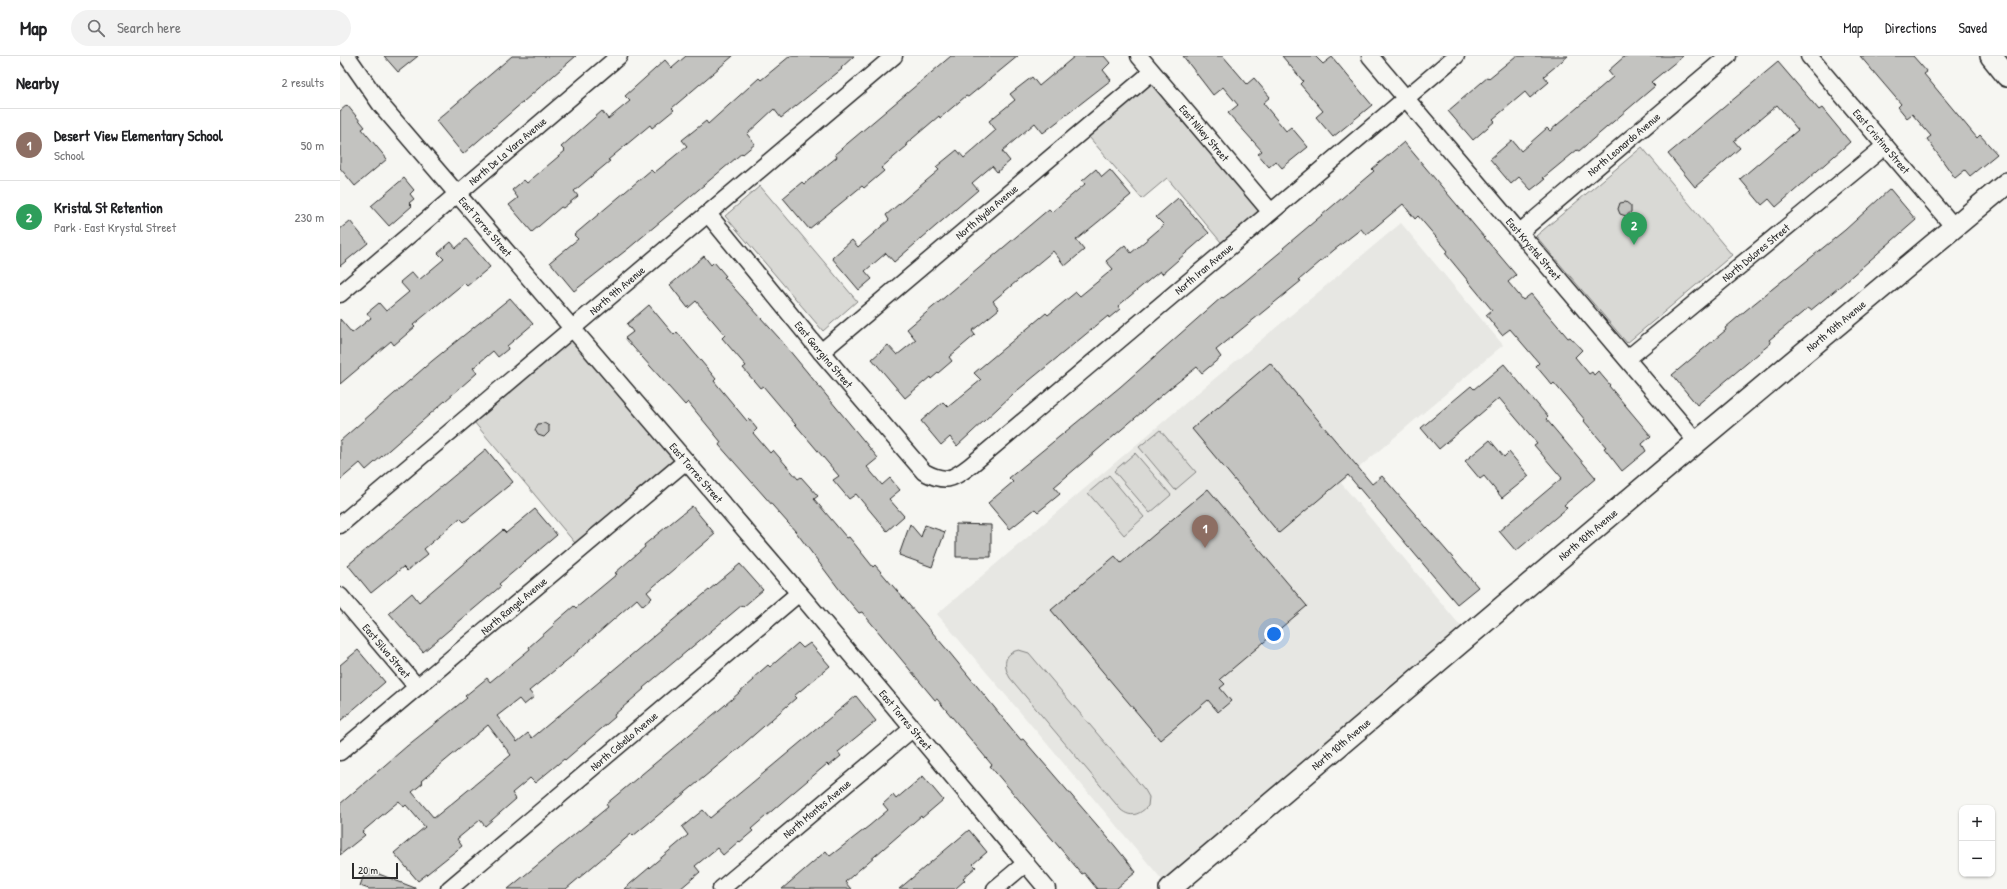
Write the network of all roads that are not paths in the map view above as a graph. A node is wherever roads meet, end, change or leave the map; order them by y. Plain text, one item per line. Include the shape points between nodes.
1 (347, 56) edge
2 (619, 56) edge
3 (894, 56) edge
4 (1139, 56) edge
5 (1370, 56) edge
6 (1456, 56) edge
7 (1728, 56) edge
8 (1809, 56) edge
9 (1990, 56) edge
10 (1152, 72) junction
11 (2007, 76) edge
12 (1405, 98) junction
13 (1884, 146) junction
14 (2007, 183) edge
15 (457, 194) junction
16 (1270, 211) junction
17 (708, 214) junction
18 (1954, 228) junction
19 (1520, 232) junction
20 (340, 294) edge
21 (572, 329) junction
22 (822, 352) junction
23 (1628, 359) junction
24 (1697, 442) junction
25 (686, 461) junction
26 (949, 479) joint
27 (340, 525) edge
28 (799, 593) junction
29 (340, 596) edge
30 (417, 687) junction
31 (912, 729) junction
32 (340, 752) edge
33 (1026, 864) junction
34 (449, 889) edge
35 (721, 889) edge
36 (995, 889) edge
37 (1047, 889) edge
38 (1170, 889) edge

1 - 15 street, East Torres Street via 381,105
2 - 15 street, North De La Vara Avenue
3 - 17 street, North 9th Avenue
4 - 10 street, East Nikey Street
5 - 12 street, East Krystal Street
6 - 12 street, North Iran Avenue
7 - 19 street, North Leonardo Avenue
8 - 13 street, East Cristina Street
9 - 11 main road
10 - 16 street, East Nikey Street
10 - 22 street, North Nydia Avenue
12 - 16 street, North Iran Avenue
12 - 19 street, East Krystal Street
13 - 18 street, East Cristina Street
13 - 23 street, North Dolores Street
14 - 18 main road, North 10th Avenue
15 - 20 street, North De La Vara Avenue
15 - 21 street, East Torres Street
16 - 26 street, North Iran Avenue via 970,466
17 - 21 street, North 9th Avenue
17 - 22 street, East Georgina Street
18 - 24 main road, North 10th Avenue
19 - 23 street, East Krystal Street
21 - 25 street, East Torres Street
21 - 27 street, North 9th Avenue
22 - 26 street, East Georgina Street via 924,472 936,478
23 - 24 street, East Krystal Street
24 - 38 main road, North 10th Avenue
25 - 28 street, East Torres Street
25 - 30 street, North Rangel Avenue
28 - 31 street, East Torres Street
28 - 34 street, North Cabello Avenue
29 - 30 street, East Silva Street
30 - 32 street, North Rangel Avenue
31 - 33 street, East Torres Street
31 - 35 street, North Montes Avenue
33 - 36 street
33 - 37 street, East Torres Street

